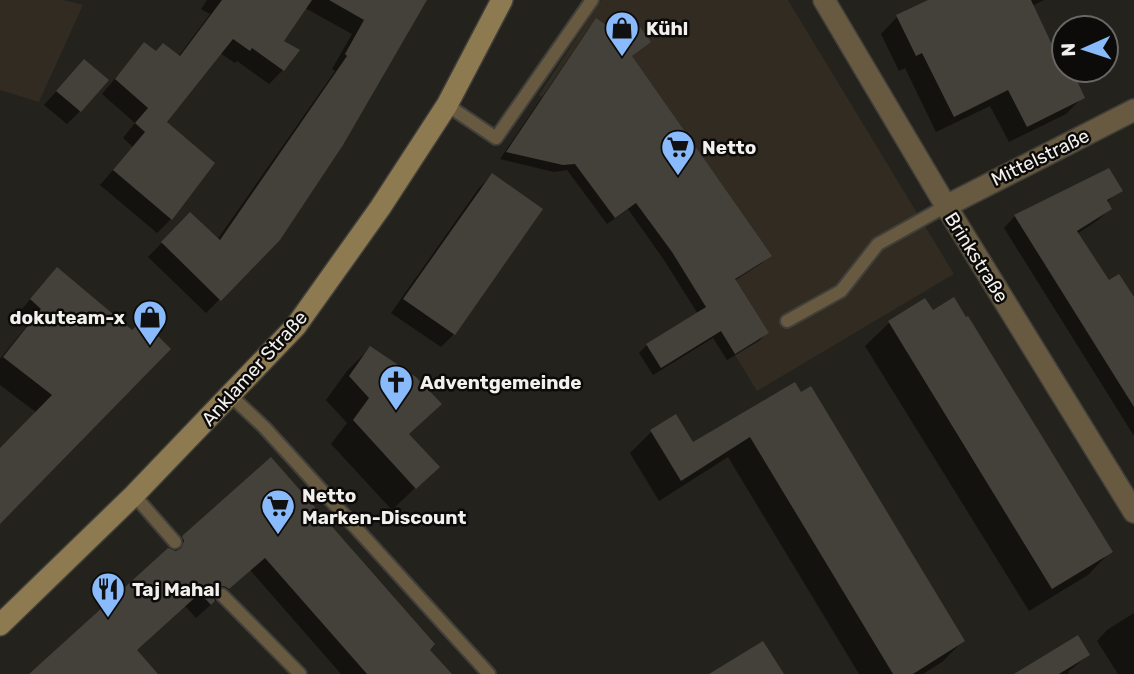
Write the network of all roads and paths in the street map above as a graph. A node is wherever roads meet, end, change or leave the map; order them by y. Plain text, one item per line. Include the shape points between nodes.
1 (502, 0) edge
2 (592, 0) edge
3 (824, 0) edge
4 (447, 105) junction
5 (1134, 110) edge
6 (946, 206) junction
7 (788, 321) dead end
8 (230, 395) junction
9 (134, 495) junction
10 (1134, 512) edge
11 (175, 542) dead end
12 (222, 594) dead end
13 (0, 625) edge
14 (300, 674) edge
15 (489, 674) edge

1 - 4 main road, Anklamer Straße
2 - 4 lane via 496,138
3 - 6 street, Brinkstraße
4 - 8 main road, Anklamer Straße via 296,326
5 - 6 street, Mittelstraße
6 - 7 lane via 878,244 841,290
6 - 10 street, Brinkstraße
8 - 9 main road, Anklamer Straße
8 - 15 lane via 264,426
9 - 11 lane
9 - 13 main road, Anklamer Straße
12 - 14 lane

